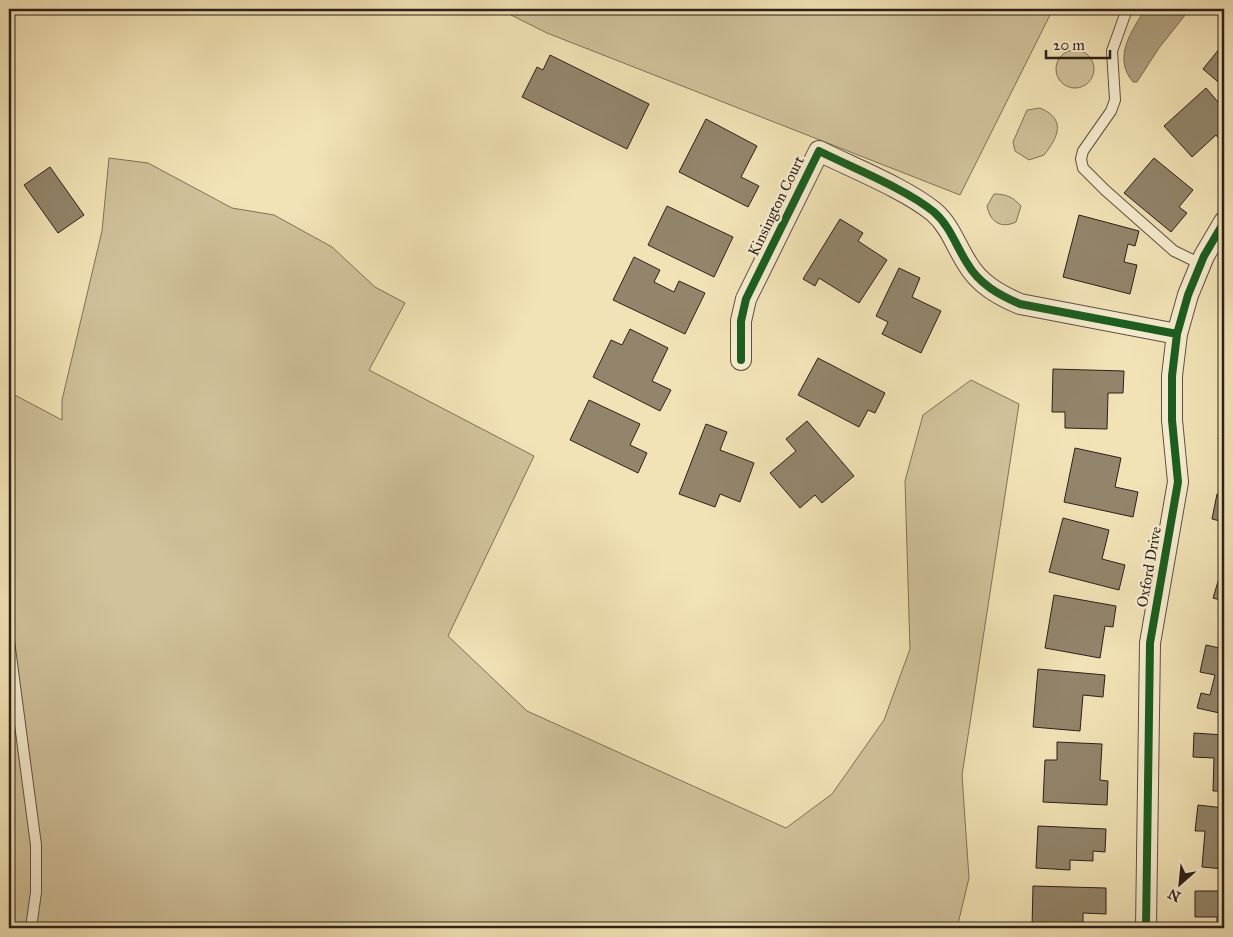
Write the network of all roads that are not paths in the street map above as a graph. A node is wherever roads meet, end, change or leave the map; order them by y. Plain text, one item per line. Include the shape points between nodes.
1 (1127, 9) edge
2 (1224, 222) edge
3 (1201, 264) junction
4 (1177, 334) junction
5 (741, 360) dead end
6 (9, 641) edge
7 (30, 928) edge
8 (1146, 928) edge

1 - 3 lane via 1112,51 1115,100 1080,159 1083,168 1105,190 1174,251
2 - 3 street, Oxford Drive
3 - 4 street, Oxford Drive
4 - 5 street, Kinsington Court via 1020,304 1000,296 982,282 935,213 917,200 819,151 746,299 741,322
4 - 8 street, Oxford Drive via 1172,376 1172,420 1178,482 1150,643
6 - 7 lane via 36,845 36,892

